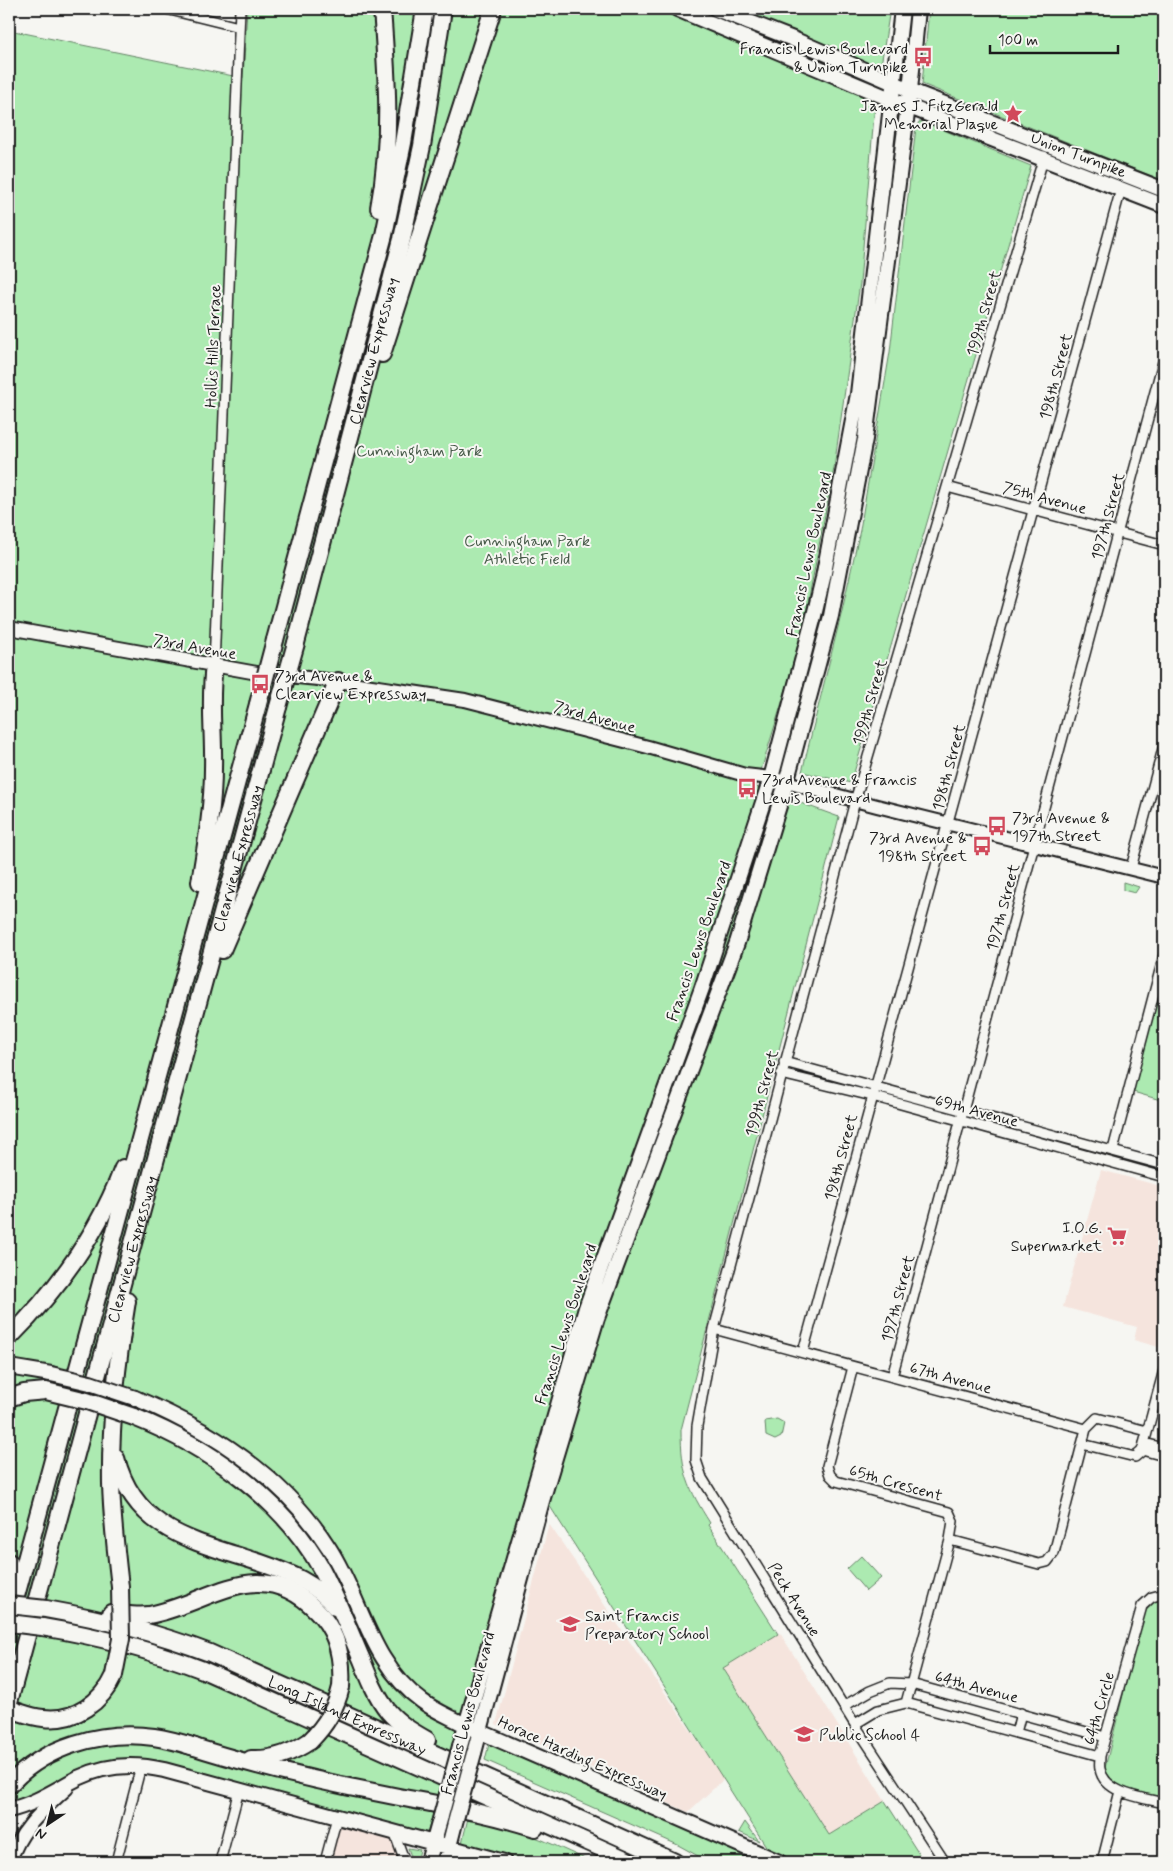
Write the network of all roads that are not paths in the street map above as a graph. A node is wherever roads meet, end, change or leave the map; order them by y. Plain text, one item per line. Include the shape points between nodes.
1 (166, 9) edge
2 (240, 9) edge
3 (382, 9) edge
4 (425, 9) edge
5 (442, 9) edge
6 (493, 9) edge
7 (676, 9) edge
8 (716, 9) edge
9 (902, 9) edge
10 (918, 9) edge
11 (239, 27) junction
12 (894, 83) junction
13 (910, 90) junction
14 (892, 100) junction
15 (908, 106) junction
16 (1048, 145) junction
17 (1043, 159) junction
18 (1122, 190) junction
19 (1164, 190) edge
20 (1164, 206) edge
21 (1164, 358) edge
22 (351, 361) junction
23 (947, 487) junction
24 (332, 508) junction
25 (1034, 510) junction
26 (1118, 532) junction
27 (1164, 545) edge
28 (9, 628) edge
29 (214, 666) junction
30 (338, 680) junction
31 (1164, 745) edge
32 (771, 778) junction
33 (786, 783) junction
34 (855, 801) junction
35 (948, 824) junction
36 (1034, 845) junction
37 (1131, 868) junction
38 (1164, 877) edge
39 (1164, 955) edge
40 (183, 980) junction
41 (196, 1012) junction
42 (784, 1062) junction
43 (781, 1074) junction
44 (156, 1079) junction
45 (873, 1092) junction
46 (964, 1110) junction
47 (961, 1121) junction
48 (1113, 1150) junction
49 (1164, 1164) edge
50 (1164, 1177) edge
51 (143, 1206) junction
52 (714, 1328) junction
53 (9, 1338) edge
54 (803, 1352) junction
55 (9, 1367) edge
56 (853, 1367) junction
57 (1164, 1370) edge
58 (892, 1377) junction
59 (9, 1398) edge
60 (113, 1414) junction
61 (1086, 1429) junction
62 (1147, 1431) junction
63 (1082, 1444) junction
64 (1143, 1446) junction
65 (1164, 1448) edge
66 (1164, 1456) edge
67 (950, 1540) junction
68 (9, 1562) edge
69 (9, 1587) edge
70 (1164, 1594) edge
71 (9, 1605) edge
72 (46, 1609) junction
73 (9, 1623) edge
74 (351, 1635) junction
75 (911, 1684) junction
76 (9, 1702) edge
77 (906, 1703) junction
78 (844, 1706) junction
79 (9, 1709) edge
80 (1021, 1713) junction
81 (855, 1724) junction
82 (465, 1725) junction
83 (480, 1731) junction
84 (1016, 1733) junction
85 (1105, 1737) junction
86 (185, 1744) junction
87 (1100, 1756) junction
88 (142, 1766) junction
89 (78, 1778) junction
90 (9, 1785) edge
91 (239, 1790) junction
92 (1120, 1791) junction
93 (1164, 1803) edge
94 (551, 1806) junction
95 (11, 1809) edge
96 (337, 1817) junction
97 (394, 1832) junction
98 (433, 1843) junction
99 (448, 1847) junction
100 (10, 1862) edge
101 (116, 1862) edge
102 (220, 1862) edge
103 (325, 1862) edge
104 (405, 1862) edge
105 (428, 1862) edge
106 (445, 1862) edge
107 (504, 1862) edge
108 (625, 1862) edge
109 (632, 1862) edge
110 (675, 1862) edge
111 (778, 1862) edge
112 (945, 1862) edge
113 (1102, 1862) edge

1 - 11 street
2 - 11 street, Hollis Hills Terrace
3 - 22 highway via 388,103 387,152
4 - 22 highway, Clearview Expressway via 397,174
5 - 24 highway, Clearview Expressway via 411,200
6 - 24 highway
7 - 14 main road, Union Turnpike
8 - 12 main road, Union Turnpike
9 - 12 main road, Francis Lewis Boulevard
10 - 13 main road, Francis Lewis Boulevard
11 - 29 street, Hollis Hills Terrace
12 - 13 main road, Union Turnpike
12 - 14 main road, Francis Lewis Boulevard
13 - 15 main road, Francis Lewis Boulevard
13 - 16 main road, Union Turnpike
14 - 15 main road, Union Turnpike
14 - 32 main road, Francis Lewis Boulevard via 858,394 823,578
15 - 17 main road, Union Turnpike
15 - 33 main road, Francis Lewis Boulevard via 865,439 831,616
16 - 17 street, 199th Street
16 - 19 main road, Union Turnpike
17 - 18 main road, Union Turnpike
17 - 23 street, 199th Street
18 - 20 main road, Union Turnpike
18 - 25 street, 198th Street
21 - 26 street, 197th Street
22 - 40 highway, Clearview Expressway, bridge
23 - 25 street, 75th Avenue
23 - 34 street, 199th Street
24 - 41 highway, Clearview Expressway, bridge
25 - 26 street, 75th Avenue
25 - 35 street, 198th Street
26 - 27 street, 75th Avenue
26 - 36 street, 197th Street
28 - 29 street, 73rd Avenue
29 - 30 street, 73rd Avenue
29 - 40 highway via 212,800
30 - 32 street, 73rd Avenue via 465,700 745,775
30 - 41 highway
31 - 37 street
32 - 33 street, 73rd Avenue
32 - 82 main road, Francis Lewis Boulevard via 702,988 586,1308
33 - 34 street, 73rd Avenue
33 - 83 main road, Francis Lewis Boulevard via 737,942 597,1318 542,1501
34 - 35 street, 73rd Avenue
34 - 42 street, 199th Street
35 - 36 street, 73rd Avenue
35 - 45 street, 198th Street
36 - 37 street, 73rd Avenue
36 - 46 street, 197th Street
37 - 38 street, 73rd Avenue
39 - 48 street
40 - 44 highway, Clearview Expressway
41 - 51 highway, Clearview Expressway
42 - 43 street, 199th Street
42 - 45 street, 69th Avenue
43 - 45 street, 69th Avenue
43 - 52 street, 199th Street
44 - 53 highway via 120,1176 95,1228 49,1294
44 - 73 highway, Clearview Expressway
45 - 46 street, 69th Avenue
45 - 47 street, 69th Avenue
45 - 54 street, 198th Street
46 - 47 street, 197th Street
46 - 48 street, 69th Avenue
47 - 50 street, 69th Avenue
47 - 58 street, 197th Street
48 - 49 street, 69th Avenue
51 - 60 highway via 120,1346
51 - 76 highway, Clearview Expressway
52 - 54 street, 67th Avenue
52 - 78 street, Peck Avenue via 697,1426 696,1460 702,1478
54 - 56 street, 67th Avenue
55 - 82 main road, Horace Harding Expressway, bridge via 90,1383 135,1398 186,1421 257,1468 287,1494 314,1526 337,1561 374,1642 394,1675 422,1701
56 - 58 street, 67th Avenue
56 - 67 street, 65th Crescent via 827,1466 830,1474 836,1481 949,1512 953,1521
57 - 62 street
58 - 61 street, 67th Avenue
59 - 74 highway, bridge via 24,1392 46,1392 94,1403 171,1434 214,1459 274,1507 300,1537 321,1570
60 - 74 highway via 114,1448 119,1470 129,1490 150,1516 184,1538 304,1580 330,1601
60 - 79 highway, bridge via 112,1485 121,1639 114,1675 102,1695 82,1711 58,1718
61 - 62 street via 1097,1418
61 - 63 street
62 - 64 street
63 - 64 street via 1135,1457
63 - 67 street via 1054,1553 1048,1562 1039,1564
64 - 65 street
64 - 66 street
67 - 75 street, 65th Crescent
68 - 69 highway
70 - 85 street, 64th Circle via 1142,1606
71 - 72 highway, Long Island Expressway, bridge
72 - 86 highway, bridge via 141,1616 230,1586 258,1583 277,1586 304,1598 319,1612 330,1626 340,1651 341,1687 333,1712 310,1741 282,1755 255,1759
72 - 94 highway, Long Island Expressway via 141,1630 210,1653
73 - 109 highway, Long Island Expressway, bridge via 92,1636 203,1670
74 - 94 highway via 379,1696 402,1724
75 - 77 street, 65th Crescent
75 - 78 street, 64th Avenue via 890,1683
75 - 80 street, 64th Avenue
77 - 81 street via 878,1710
77 - 84 street
78 - 81 street, Peck Avenue
80 - 84 street
80 - 85 street, 64th Avenue
81 - 112 street, Peck Avenue
82 - 83 main road, Horace Harding Expressway
82 - 98 main road, Francis Lewis Boulevard, bridge
83 - 99 main road, Francis Lewis Boulevard, bridge
83 - 111 main road, Horace Harding Expressway
84 - 87 street
85 - 87 street, 64th Circle
86 - 90 highway via 142,1736 89,1740 64,1747 48,1756
86 - 108 highway via 292,1774 499,1817
87 - 92 street, 64th Circle via 1100,1770 1108,1784
88 - 89 main road via 107,1768
88 - 91 main road
88 - 101 street
89 - 95 main road via 38,1800
89 - 100 street via 26,1828
91 - 96 main road
91 - 102 street
92 - 93 street, 64th Circle
92 - 113 street
94 - 110 highway, Long Island Expressway
96 - 97 main road
96 - 103 street
97 - 98 main road
97 - 104 street
98 - 99 main road
98 - 105 main road, Francis Lewis Boulevard
99 - 106 main road, Francis Lewis Boulevard
99 - 107 main road

